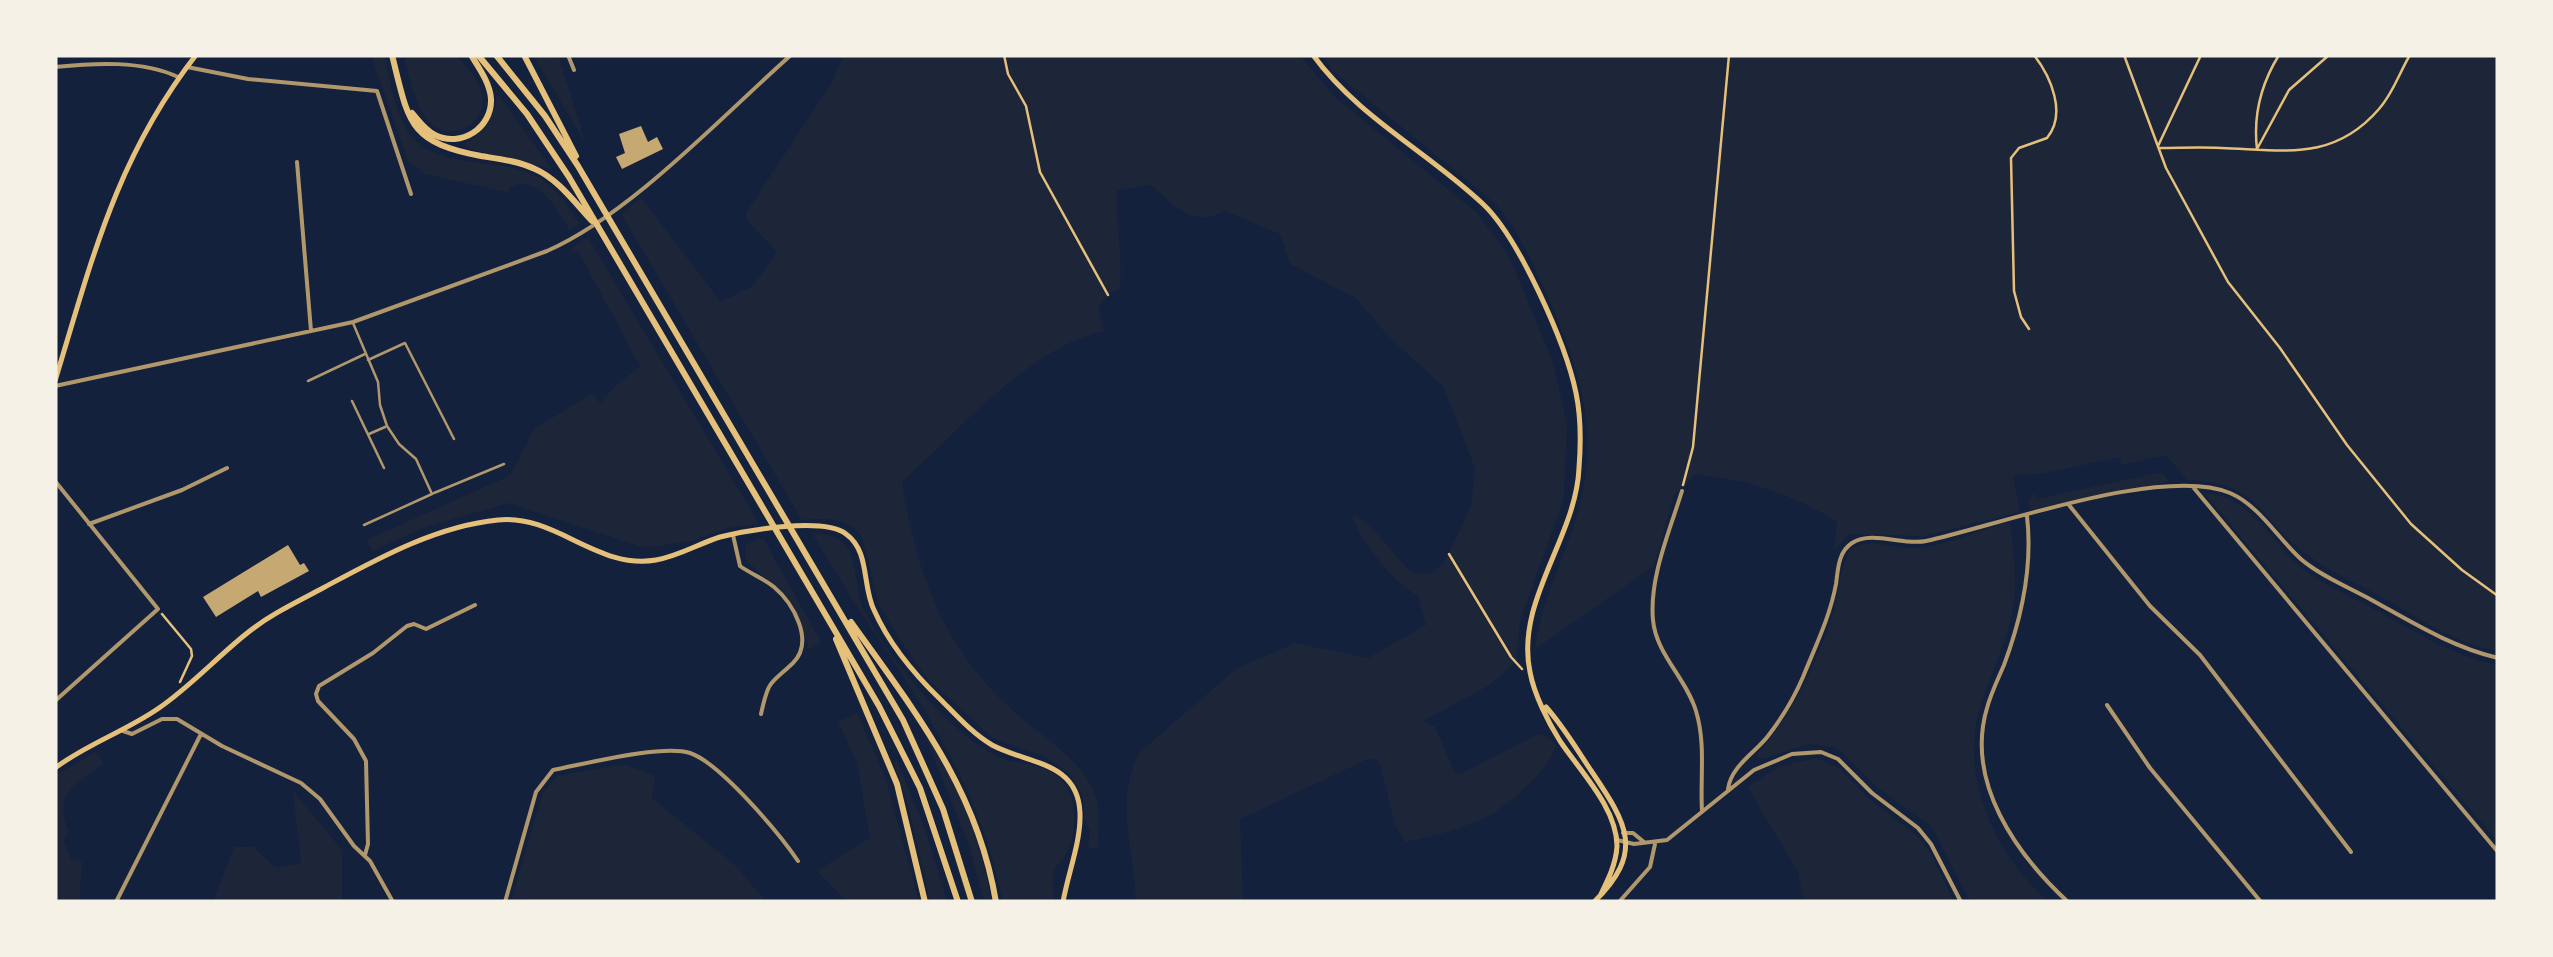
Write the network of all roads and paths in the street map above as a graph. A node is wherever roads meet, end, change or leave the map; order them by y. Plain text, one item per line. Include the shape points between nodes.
1 (195, 55) edge
2 (392, 55) edge
3 (475, 55) edge
4 (496, 55) edge
5 (524, 55) edge
6 (568, 55) edge
7 (790, 55) edge
8 (1004, 55) edge
9 (1313, 55) edge
10 (1730, 55) edge
11 (2034, 55) edge
12 (2124, 55) edge
13 (2201, 55) edge
14 (2279, 55) edge
15 (2329, 55) edge
16 (2410, 55) edge
17 (55, 67) edge
18 (187, 68) junction
19 (574, 70) dead end
20 (180, 77) junction
21 (408, 108) junction
22 (2157, 148) junction
23 (2257, 150) junction
24 (296, 162) dead end
25 (594, 192) junction
26 (411, 194) dead end
27 (600, 230) junction
28 (1108, 295) dead end
29 (353, 322) junction
30 (2029, 329) dead end
31 (311, 331) junction
32 (365, 354) junction
33 (368, 360) junction
34 (58, 363) edge
35 (308, 382) dead end
36 (55, 384) edge
37 (352, 402) dead end
38 (386, 426) junction
39 (368, 434) junction
40 (454, 439) dead end
41 (504, 464) dead end
42 (226, 468) dead end
43 (384, 468) dead end
44 (55, 480) edge
45 (2192, 486) junction
46 (1682, 491) joint
47 (432, 494) junction
48 (2069, 505) junction
49 (2026, 514) junction
50 (90, 524) junction
51 (364, 524) dead end
52 (732, 534) junction
53 (1448, 554) dead end
54 (828, 590) junction
55 (2498, 596) edge
56 (475, 605) dead end
57 (158, 609) junction
58 (824, 611) junction
59 (2498, 658) edge
60 (1531, 676) junction
61 (175, 690) dead end
62 (55, 701) edge
63 (1544, 705) junction
64 (2107, 706) dead end
65 (761, 714) dead end
66 (122, 730) junction
67 (201, 734) junction
68 (55, 768) edge
69 (1728, 789) junction
70 (1702, 813) junction
71 (1624, 832) junction
72 (1616, 837) junction
73 (1644, 842) junction
74 (1625, 843) junction
75 (1655, 844) junction
76 (2351, 852) dead end
77 (2498, 852) edge
78 (366, 856) junction
79 (798, 861) dead end
80 (1600, 896) junction
81 (116, 902) edge
82 (393, 902) edge
83 (505, 902) edge
84 (925, 902) edge
85 (958, 902) edge
86 (972, 902) edge
87 (996, 902) edge
88 (1063, 902) edge
89 (1594, 902) edge
90 (1620, 902) edge
91 (1961, 902) edge
92 (2068, 902) edge
93 (2261, 902) edge

1 - 18 main road
2 - 21 highway
3 - 21 highway via 490,94 480,128 446,139 427,130
3 - 27 highway via 542,135
4 - 25 highway
5 - 25 highway
6 - 19 street
7 - 29 street via 633,196 574,237
8 - 28 path via 1026,106 1040,172
9 - 60 main road via 1346,95 1502,225 1568,366 1578,411 1579,476 1531,621
10 - 46 path via 1693,447
11 - 30 path via 2058,115 2047,138 2011,158 2014,292
12 - 22 path
13 - 22 path
14 - 23 path via 2260,94
15 - 23 path via 2289,90
16 - 23 path via 2378,110 2340,141
17 - 20 street via 113,64
18 - 20 main road
18 - 26 street via 377,91
20 - 34 main road via 116,190
21 - 27 highway via 434,144 542,173
22 - 23 path
22 - 55 path via 2228,282 2347,444 2433,546
24 - 31 street
25 - 54 highway
27 - 58 highway
29 - 31 street
29 - 32 lane
31 - 36 street
32 - 33 lane
32 - 35 lane
33 - 38 lane
33 - 40 lane via 405,343
34 - 36 main road
37 - 39 lane
38 - 39 lane
38 - 47 lane via 416,459
39 - 43 lane
41 - 47 lane
42 - 50 street
44 - 50 street
45 - 48 street
45 - 59 street via 2235,495 2320,572 2441,638
45 - 77 street
46 - 70 street via 1652,615 1658,642 1696,711
47 - 51 lane
48 - 49 street
48 - 76 street via 2150,606 2194,648
49 - 69 street via 1928,541 1865,539 1846,548 1799,686
49 - 92 street via 2025,593 1987,706 1983,763 2012,838
50 - 57 street
52 - 65 street via 740,566 780,594 802,638 800,654 768,686
52 - 66 main road via 673,556 636,561 514,520 432,537 386,554 268,618 170,700
52 - 88 main road via 810,526 835,528 856,543 874,611 930,689 981,737 1052,766 1074,787 1079,826
53 - 60 path via 1511,657
54 - 86 highway via 930,775
54 - 87 highway via 947,761 980,834
56 - 78 street via 426,630 407,626 319,686 318,700 366,761
57 - 61 path via 192,653
57 - 62 street
58 - 84 highway via 888,759
58 - 85 highway via 905,754
60 - 63 main road
63 - 71 main road via 1614,803
63 - 72 main road
64 - 93 street
66 - 67 street via 132,734 171,718
66 - 68 main road
67 - 78 street via 302,783
67 - 81 street
69 - 70 street
69 - 91 street via 1778,759 1830,754 1925,836
70 - 75 street
71 - 72 street
71 - 73 street
71 - 74 main road
72 - 74 street
72 - 80 main road
73 - 74 street
73 - 75 street
74 - 80 main road via 1616,879
75 - 90 street via 1650,867
78 - 82 street
79 - 83 street via 712,765 690,753 651,752 553,770 546,777
80 - 89 main road

